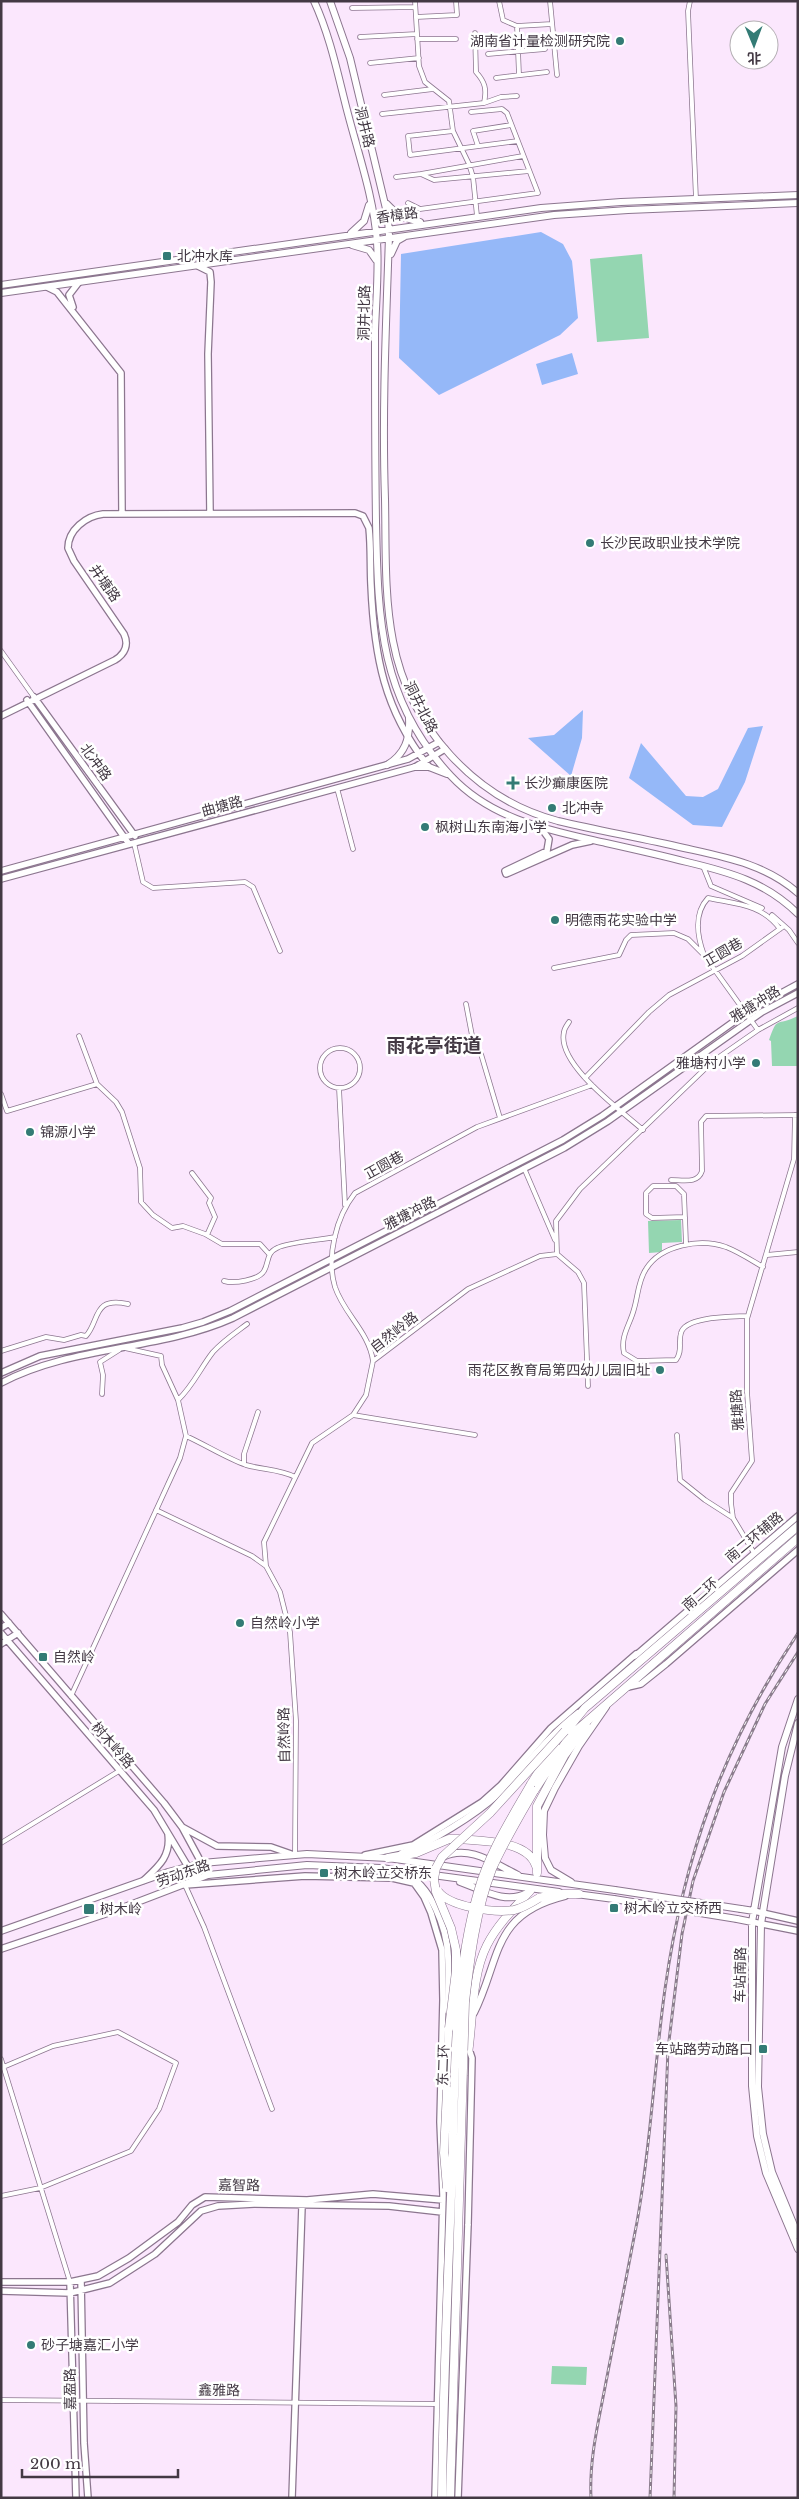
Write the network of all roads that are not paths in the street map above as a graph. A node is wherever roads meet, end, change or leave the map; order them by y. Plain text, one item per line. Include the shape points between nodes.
1 (314, 1) edge
2 (330, 1) edge
3 (415, 1) edge
4 (456, 1) edge
5 (499, 1) edge
6 (550, 1) edge
7 (690, 1) edge
8 (415, 7) junction
9 (352, 8) dead end
10 (416, 17) junction
11 (552, 24) junction
12 (517, 26) junction
13 (417, 34) junction
14 (475, 34) dead end
15 (360, 37) dead end
16 (417, 39) junction
17 (456, 39) dead end
18 (546, 49) dead end
19 (518, 51) junction
20 (488, 54) dead end
21 (419, 58) junction
22 (370, 63) dead end
23 (548, 72) dead end
24 (519, 75) junction
25 (557, 75) dead end
26 (496, 78) dead end
27 (433, 89) junction
28 (384, 95) dead end
29 (517, 96) dead end
30 (484, 103) junction
31 (450, 107) junction
32 (471, 112) dead end
33 (382, 114) dead end
34 (511, 125) junction
35 (453, 131) junction
36 (518, 141) junction
37 (478, 146) junction
38 (461, 147) junction
39 (524, 156) junction
40 (470, 164) junction
41 (529, 171) junction
42 (421, 174) junction
43 (396, 177) dead end
44 (473, 177) junction
45 (798, 195) edge
46 (384, 197) junction
47 (696, 199) junction
48 (370, 201) junction
49 (408, 202) dead end
50 (476, 202) junction
51 (798, 203) edge
52 (477, 216) junction
53 (429, 223) junction
54 (389, 229) junction
55 (376, 231) junction
56 (342, 236) junction
57 (408, 236) junction
58 (389, 238) junction
59 (377, 240) junction
60 (340, 245) junction
61 (389, 262) junction
62 (377, 263) junction
63 (196, 266) junction
64 (79, 282) junction
65 (1, 285) edge
66 (47, 287) junction
67 (1, 293) edge
68 (123, 512) junction
69 (210, 512) junction
70 (1, 651) edge
71 (35, 698) junction
72 (27, 701) junction
73 (1, 714) edge
74 (408, 714) junction
75 (408, 738) junction
76 (439, 742) junction
77 (429, 748) junction
78 (445, 749) junction
79 (419, 754) junction
80 (435, 756) junction
81 (387, 765) junction
82 (428, 765) junction
83 (415, 767) joint
84 (453, 778) junction
85 (337, 788) junction
86 (542, 828) junction
87 (134, 834) junction
88 (124, 837) junction
89 (596, 841) junction
90 (134, 843) junction
91 (353, 849) dead end
92 (703, 866) junction
93 (1, 871) edge
94 (1, 879) edge
95 (798, 892) edge
96 (798, 914) edge
97 (784, 926) junction
98 (780, 929) junction
99 (798, 943) edge
100 (280, 951) dead end
101 (704, 955) junction
102 (554, 968) dead end
103 (715, 970) junction
104 (798, 984) edge
105 (798, 993) edge
106 (466, 1004) dead end
107 (798, 1008) edge
108 (746, 1013) junction
109 (751, 1020) junction
110 (569, 1022) dead end
111 (758, 1030) junction
112 (79, 1036) dead end
113 (585, 1078) junction
114 (97, 1084) junction
115 (592, 1085) junction
116 (339, 1088) junction
117 (1, 1094) edge
118 (616, 1106) junction
119 (621, 1111) junction
120 (796, 1115) edge
121 (500, 1118) junction
122 (643, 1130) junction
123 (524, 1168) junction
124 (192, 1173) dead end
125 (671, 1180) dead end
126 (345, 1205) junction
127 (685, 1217) junction
128 (207, 1235) junction
129 (335, 1237) junction
130 (556, 1241) junction
131 (686, 1244) junction
132 (798, 1252) edge
133 (269, 1254) junction
134 (557, 1254) junction
135 (767, 1255) junction
136 (332, 1258) junction
137 (332, 1267) junction
138 (763, 1267) junction
139 (224, 1281) dead end
140 (128, 1304) dead end
141 (748, 1316) junction
142 (247, 1324) dead end
143 (124, 1348) junction
144 (1, 1351) edge
145 (373, 1361) junction
146 (1, 1373) edge
147 (1, 1383) edge
148 (588, 1386) dead end
149 (102, 1394) dead end
150 (178, 1400) junction
151 (258, 1412) dead end
152 (353, 1415) junction
153 (474, 1435) dead end
154 (186, 1436) junction
155 (677, 1436) dead end
156 (244, 1464) junction
157 (295, 1477) junction
158 (156, 1510) junction
159 (798, 1516) edge
160 (733, 1518) junction
161 (798, 1526) edge
162 (798, 1538) edge
163 (798, 1550) edge
164 (754, 1553) junction
165 (266, 1566) junction
166 (1, 1614) edge
167 (9, 1623) junction
168 (1, 1628) edge
169 (1, 1633) edge
170 (18, 1634) junction
171 (4, 1642) edge
172 (636, 1654) junction
173 (618, 1680) junction
174 (626, 1688) junction
175 (71, 1696) junction
176 (614, 1698) junction
177 (798, 1699) edge
178 (585, 1708) junction
179 (595, 1714) junction
180 (798, 1723) edge
181 (566, 1731) junction
182 (119, 1771) junction
183 (182, 1827) junction
184 (167, 1830) junction
185 (1, 1843) edge
186 (295, 1855) junction
187 (365, 1855) junction
188 (442, 1857) junction
189 (388, 1858) junction
190 (202, 1863) junction
191 (190, 1866) junction
192 (381, 1868) junction
193 (208, 1875) junction
194 (447, 1878) junction
195 (523, 1878) junction
196 (196, 1880) junction
197 (143, 1881) junction
198 (414, 1884) junction
199 (576, 1884) junction
200 (185, 1885) junction
201 (434, 1885) junction
202 (530, 1891) joint
203 (579, 1894) junction
204 (754, 1911) junction
205 (763, 1913) junction
206 (798, 1920) edge
207 (752, 1922) junction
208 (761, 1924) junction
209 (1, 1931) edge
210 (798, 1931) edge
211 (1, 1949) edge
212 (474, 2013) junction
213 (449, 2028) junction
214 (470, 2052) junction
215 (1, 2060) edge
216 (2, 2067) edge
217 (463, 2079) junction
218 (272, 2109) dead end
219 (40, 2188) junction
220 (1, 2196) edge
221 (442, 2200) junction
222 (302, 2206) junction
223 (442, 2212) junction
224 (450, 2218) junction
225 (798, 2235) edge
226 (798, 2248) edge
227 (80, 2280) junction
228 (1, 2282) edge
229 (70, 2282) junction
230 (1, 2291) edge
231 (80, 2291) junction
232 (70, 2293) junction
233 (83, 2399) junction
234 (1, 2400) edge
235 (73, 2400) junction
236 (296, 2403) junction
237 (436, 2404) junction
238 (76, 2498) edge
239 (88, 2498) edge
240 (292, 2498) edge
241 (434, 2498) edge
242 (442, 2498) edge
243 (450, 2498) edge
244 (458, 2498) edge

1 - 48 main road, 洞井路 via 336,60
2 - 46 main road, 洞井路 via 350,58
3 - 8 street
4 - 10 street via 457,15
5 - 12 street via 503,20
6 - 11 street
7 - 47 street
8 - 9 street
8 - 10 street
10 - 13 street
11 - 12 street
11 - 25 street
12 - 19 street
13 - 15 street
13 - 16 street
14 - 30 street via 476,72 484,80
16 - 17 street
16 - 21 street
18 - 19 street
19 - 20 street
19 - 24 street
21 - 22 street
21 - 27 street via 425,82
23 - 24 street
24 - 26 street
27 - 28 street
27 - 31 street via 449,101
29 - 30 street
30 - 31 street
31 - 33 street
31 - 35 street
32 - 34 street via 502,109
34 - 36 street
34 - 37 street via 473,131
35 - 38 street
35 - 38 street via 408,136 410,155
36 - 37 street
36 - 39 street
37 - 38 street
38 - 40 street
39 - 40 street
39 - 41 street
40 - 42 street
40 - 44 street
41 - 44 street
41 - 50 street via 538,193
42 - 43 street
42 - 44 street via 434,180
44 - 50 street
45 - 47 main road, 香樟路
46 - 53 main road via 399,216 409,221
46 - 54 main road, 洞井路
47 - 52 main road, 香樟路 via 592,204
48 - 55 main road, 洞井路
48 - 56 main road via 361,226
49 - 50 street via 420,209
50 - 52 street
51 - 57 main road, 香樟路 via 591,212
52 - 53 main road, 香樟路
53 - 54 main road, 香樟路
54 - 55 main road, 香樟路
54 - 58 main road, 洞井路
55 - 56 main road, 香樟路
55 - 59 main road, 洞井路
56 - 65 main road, 香樟路
57 - 58 main road, 香樟路
57 - 61 main road via 394,246
58 - 59 main road, 香樟路
58 - 61 main road, 洞井路
59 - 60 main road, 香樟路
59 - 62 main road, 洞井路
60 - 62 main road via 369,250
60 - 63 main road, 香樟路
61 - 76 main road, 洞井北路 via 384,481 389,612 398,662 418,709
62 - 74 main road, 洞井北路 via 375,480 378,604 385,652
63 - 64 main road, 香樟路
63 - 69 street via 206,269 211,277 208,354
64 - 66 main road, 香樟路
64 - 68 street via 70,292 69,302 124,372
66 - 67 main road, 香樟路
66 - 68 street via 57,292 121,373
68 - 69 street, 井塘路
68 - 71 street, 井塘路 via 103,511 87,515 70,530 65,543 72,562 122,635 122,651
69 - 75 street, 井塘路 via 355,513 363,516 369,533 373,621 379,666 390,702
70 - 71 street
71 - 72 street, 井塘路
71 - 87 street, 北冲路
72 - 73 street, 井塘路
72 - 88 street, 北冲路
74 - 75 main road
74 - 77 main road, 洞井北路
75 - 79 street
75 - 81 main road via 400,756
76 - 77 street, 曲塘路
76 - 78 main road, 洞井北路
77 - 79 street, 曲塘路
77 - 80 main road, 洞井北路
78 - 80 street
78 - 95 main road, 洞井北路 via 495,794 529,810 557,820 744,862 775,876
79 - 81 street, 曲塘路
79 - 82 street
80 - 82 street
80 - 84 main road, 洞井北路
81 - 87 street, 曲塘路
82 - 83 main road
82 - 84 main road
83 - 85 street, 曲塘路
84 - 86 main road, 洞井北路 via 486,804
85 - 90 street, 曲塘路
85 - 91 street
86 - 89 main road, 洞井北路
86 - 89 street via 549,839 547,851 505,871 506,874 572,845
87 - 88 street, 曲塘路
87 - 90 street, 北冲路
88 - 90 street, 北冲路
88 - 93 street, 曲塘路
89 - 92 main road, 洞井北路
90 - 94 street, 曲塘路
90 - 100 street via 143,882 153,888 245,882 253,887
92 - 96 main road, 洞井北路 via 758,883
92 - 97 street via 711,886 764,909
97 - 98 street, 正圆巷
97 - 99 street
98 - 101 street via 762,910 708,898 701,905 698,919 698,939
98 - 103 street, 正圆巷 via 742,956
101 - 102 street via 688,939 674,933 631,935 619,955
101 - 103 street
103 - 108 street
103 - 113 street, 正圆巷 via 669,995
104 - 108 street, 雅塘冲路
105 - 109 street, 雅塘冲路
106 - 121 street via 474,1046 481,1054
107 - 111 street
108 - 109 street
108 - 118 street, 雅塘冲路
109 - 111 street
109 - 119 street, 雅塘冲路
110 - 113 street via 563,1033 565,1046 570,1059
111 - 122 street via 712,1062
112 - 114 street
113 - 115 street
114 - 117 street via 7,1111
114 - 128 street via 122,1112 140,1168 143,1206 167,1226 183,1226
115 - 118 street
115 - 121 street, 正圆巷
116 - 116 street via 353,1084 360,1075 360,1063 354,1053 344,1048 332,1049 323,1057 320,1068 322,1079 331,1087
116 - 126 street
118 - 119 street
118 - 136 street, 雅塘冲路 via 563,1140
119 - 122 street
119 - 123 street, 雅塘冲路 via 564,1148
120 - 125 street via 706,1116 701,1122 700,1177 696,1180
120 - 135 street, 雅塘路 via 794,1159
121 - 126 street, 正圆巷 via 477,1127 355,1193
122 - 130 street via 580,1189 556,1221
123 - 130 street
123 - 137 street, 雅塘冲路
124 - 128 street via 211,1198 209,1203 214,1217
126 - 129 street
127 - 127 street via 684,1194 676,1186 653,1186 646,1193 646,1214 652,1218
127 - 131 street
128 - 133 street via 222,1244 260,1244
129 - 133 street via 277,1247
129 - 136 street
130 - 134 street
131 - 138 street via 724,1246
131 - 141 street via 659,1256 646,1268 623,1337 624,1353 637,1361 676,1360 680,1333 685,1325
132 - 135 street
133 - 139 street via 261,1275 232,1283
134 - 145 street, 自然岭路 via 540,1256 468,1289
134 - 148 street via 578,1272 584,1284
135 - 138 street, 雅塘路
136 - 137 street
136 - 146 street, 雅塘冲路 via 203,1322 40,1356
137 - 143 street, 雅塘冲路 via 208,1329
137 - 145 street via 336,1288 372,1347
138 - 141 street, 雅塘路
140 - 144 street via 106,1305 98,1311 86,1336 64,1340 46,1337
141 - 160 street, 雅塘路 via 747,1392 752,1461 731,1492
142 - 150 street via 212,1353 188,1391
143 - 147 street, 雅塘冲路 via 38,1366
143 - 149 street via 100,1362
143 - 150 street via 162,1356 162,1365
145 - 152 street, 自然岭路 via 366,1395
150 - 154 street
151 - 156 street via 244,1454
152 - 153 street
152 - 157 street, 自然岭路 via 312,1443
154 - 156 street
154 - 158 street via 180,1458
155 - 160 street via 680,1480
156 - 157 street via 267,1471 283,1471
157 - 165 street, 自然岭路 via 264,1542
158 - 165 street via 252,1556
158 - 175 street
159 - 164 street, 南二环辅路
160 - 164 street, 雅塘路
161 - 173 highway, 南二环
162 - 174 highway, 南二环
163 - 174 street via 660,1669 641,1684
164 - 172 street, 南二环辅路
165 - 186 street, 自然岭路 via 280,1592 290,1632 296,1721
166 - 167 street, 树木岭路
167 - 168 street
167 - 170 street, 树木岭路
169 - 171 street, 树木岭路
170 - 171 street
170 - 175 street, 树木岭路
171 - 182 street, 树木岭路
172 - 173 street, 南二环辅路
172 - 187 street via 551,1728 482,1802 413,1845
173 - 178 highway, 东二环
174 - 176 highway, 东二环
175 - 183 street, 树木岭路
176 - 179 highway, 东二环
176 - 199 main road via 588,1732 547,1802 543,1822 545,1858 551,1870
177 - 204 main road, 车站南路 via 782,1747
178 - 181 highway, 东二环
178 - 189 main road via 552,1735 495,1796 426,1842
179 - 189 highway via 564,1756 539,1801 536,1817 537,1873 534,1861 525,1850 475,1840 449,1839 416,1853
179 - 217 highway, 东二环, bridge via 570,1736 550,1764 505,1842 488,1882 467,1988
180 - 205 main road, 车站南路 via 785,1776
181 - 188 highway, bridge via 490,1813
181 - 224 highway, 东二环, bridge via 498,1842 474,1907 458,2022
182 - 184 street, 树木岭路 via 154,1810
182 - 185 street
183 - 186 street via 217,1846 271,1847
183 - 190 street, 树木岭路
184 - 191 street, 树木岭路
184 - 197 street via 167,1855
186 - 187 main road, 劳动东路
186 - 190 main road, 劳动东路
187 - 189 main road, 劳动东路
188 - 195 main road, bridge via 468,1852
188 - 201 highway, bridge via 436,1868
189 - 195 main road, 劳动东路
190 - 191 main road, 劳动东路
190 - 193 street, 树木岭路
191 - 196 street, 树木岭路
191 - 197 main road, 劳动东路
192 - 193 main road, 劳动东路 via 307,1865
192 - 194 main road
192 - 198 street
192 - 213 main road, bridge via 414,1878 424,1890 446,1938
193 - 196 main road, 劳动东路
194 - 202 main road via 512,1898
194 - 203 main road
195 - 199 main road, 劳动东路
196 - 200 main road, 劳动东路
197 - 209 main road, 劳动东路
198 - 200 street via 392,1878 337,1875
198 - 221 street via 431,1913 442,1950
199 - 204 main road, 劳动东路, bridge
200 - 211 main road, 劳动东路
200 - 218 street via 204,1927
201 - 203 highway, bridge via 450,1901 489,1909 514,1910 555,1894
201 - 213 highway, bridge via 456,1950
202 - 212 highway via 492,1936 482,1956
203 - 207 main road, bridge
203 - 212 main road via 554,1899 527,1913 503,1936
204 - 205 street
204 - 207 main road, 车站南路
205 - 206 street
205 - 208 main road, 车站南路
207 - 208 street
207 - 226 main road, 车站南路 via 753,2111 766,2172
208 - 210 street
208 - 225 main road, 车站南路 via 760,2113 772,2172
212 - 214 highway
213 - 224 highway, bridge via 444,2154
214 - 217 highway, bridge
214 - 244 street, bridge via 468,2224
215 - 216 street
216 - 219 street
216 - 219 street via 53,2046 118,2032 176,2063 159,2109 131,2151
217 - 243 highway, 东二环, bridge
219 - 220 street
219 - 229 street
221 - 223 street
221 - 227 street, 嘉智路 via 373,2194 307,2200 205,2197 192,2205 178,2222 129,2258 98,2276
222 - 223 street, 嘉智路 via 388,2206
222 - 231 street, 嘉智路 via 254,2204 218,2206 201,2211 155,2254 110,2283
222 - 236 street
223 - 237 street
224 - 242 highway, 东二环, bridge
227 - 229 street, 嘉智路
227 - 231 street, 嘉盈路
228 - 229 street, 嘉智路
229 - 232 street, 嘉盈路
230 - 232 street, 嘉智路
231 - 232 street, 嘉智路
231 - 233 street, 嘉盈路
232 - 235 street, 嘉盈路
233 - 235 street, 鑫雅路
233 - 236 street, 鑫雅路
233 - 239 street, 嘉盈路
234 - 235 street, 鑫雅路
235 - 238 street, 嘉盈路
236 - 237 street, 鑫雅路
236 - 240 street
237 - 241 street

